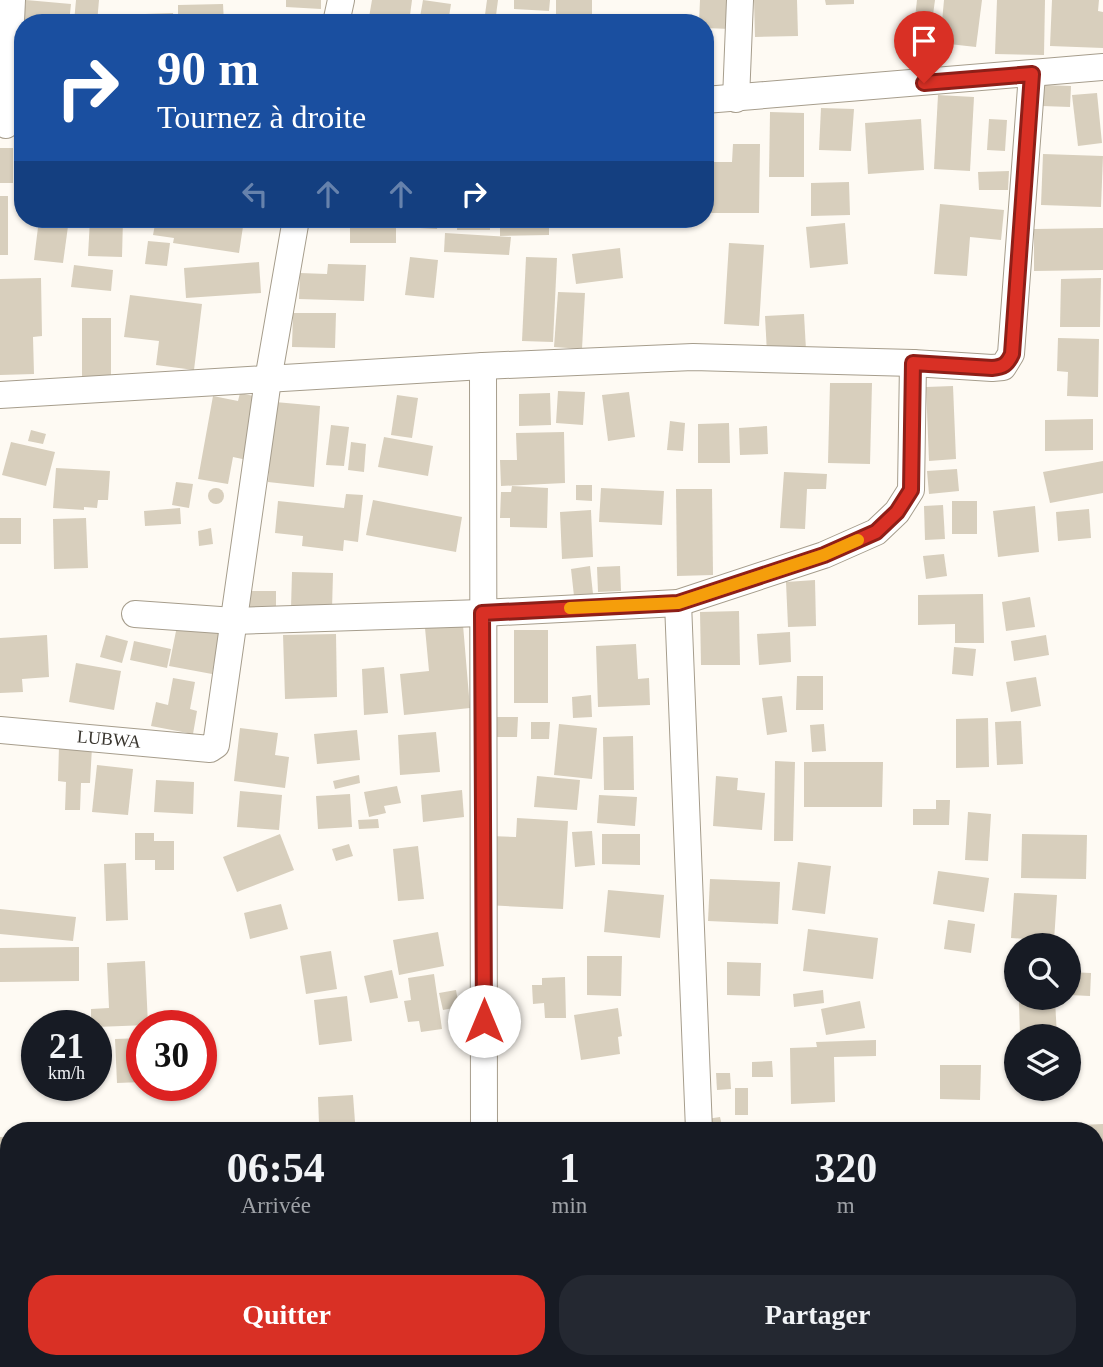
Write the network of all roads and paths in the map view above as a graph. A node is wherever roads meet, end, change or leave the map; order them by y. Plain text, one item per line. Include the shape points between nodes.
1 (12, 0) edge
2 (740, 0) edge
3 (1103, 67) edge
4 (1032, 74) junction
5 (736, 99) junction
6 (714, 100) edge
7 (10, 125) edge
8 (294, 228) edge
9 (913, 363) junction
10 (483, 366) junction
11 (268, 380) junction
12 (0, 396) edge
13 (678, 603) junction
14 (482, 613) junction
15 (135, 614) dead end
16 (234, 621) junction
17 (0, 730) edge
18 (484, 1122) edge
19 (699, 1122) edge

1 - 7 street
2 - 5 street
3 - 4 street
4 - 5 street
4 - 9 street via 1012,354 1003,367
5 - 6 street
8 - 11 street
9 - 10 street via 693,357
9 - 13 street via 911,490 897,512 876,532 824,555
10 - 11 street
10 - 14 street
11 - 12 street
11 - 16 street
13 - 14 street
13 - 19 street
14 - 16 street
14 - 18 street
15 - 16 street
16 - 17 street, LUBWA via 216,745 210,749

